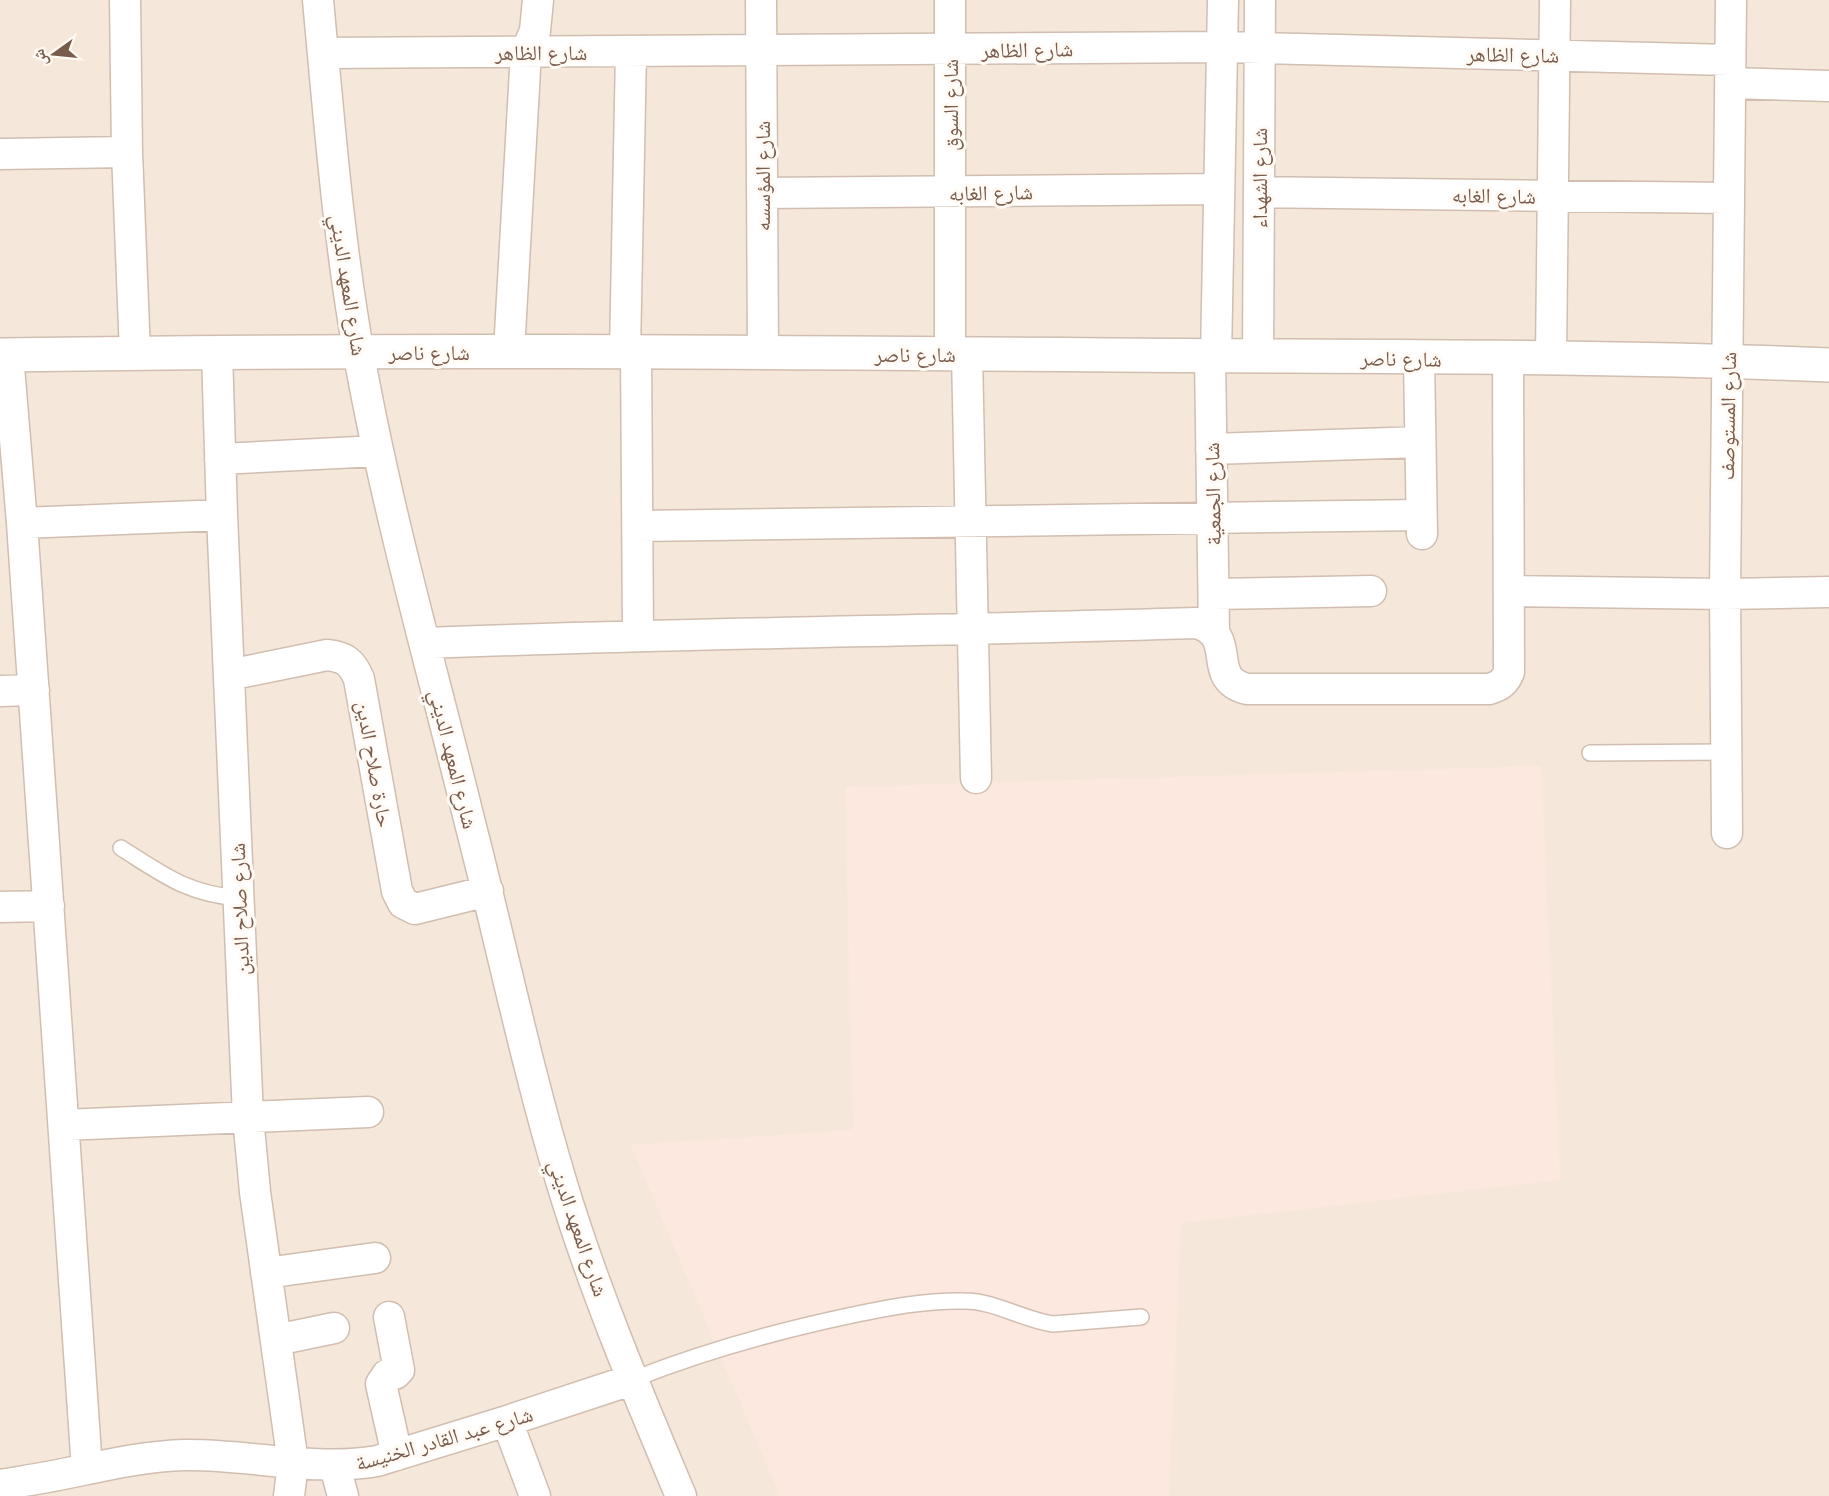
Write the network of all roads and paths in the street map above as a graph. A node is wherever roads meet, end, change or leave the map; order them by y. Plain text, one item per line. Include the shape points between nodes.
1 (125, 0) edge
2 (318, 0) edge
3 (538, 0) edge
4 (761, 0) edge
5 (950, 0) edge
6 (1223, 0) edge
7 (1260, 0) edge
8 (1555, 0) edge
9 (1731, 0) edge
10 (1222, 47) junction
11 (1259, 48) junction
12 (950, 49) junction
13 (761, 51) junction
14 (526, 52) junction
15 (631, 52) junction
16 (323, 53) junction
17 (1554, 55) junction
18 (1730, 72) junction
19 (1829, 86) edge
20 (127, 152) junction
21 (0, 154) edge
22 (1219, 189) junction
23 (950, 192) junction
24 (1259, 192) junction
25 (762, 193) junction
26 (1553, 196) junction
27 (1729, 198) junction
28 (509, 351) junction
29 (217, 352) junction
30 (358, 352) junction
31 (630, 352) junction
32 (135, 353) junction
33 (763, 353) junction
34 (959, 354) junction
35 (4, 355) edge
36 (1213, 356) junction
37 (1258, 356) junction
38 (1419, 358) junction
39 (1551, 358) junction
40 (1508, 359) junction
41 (1727, 361) junction
42 (1829, 365) edge
43 (1420, 442) junction
44 (1211, 449) junction
45 (377, 451) junction
46 (220, 459) junction
47 (10, 488) edge
48 (222, 515) junction
49 (1212, 518) junction
50 (971, 522) junction
51 (22, 523) junction
52 (638, 526) junction
53 (1371, 591) dead end
54 (1509, 591) junction
55 (1829, 592) edge
56 (1214, 594) junction
57 (1725, 594) junction
58 (974, 630) junction
59 (1214, 632) junction
60 (638, 635) junction
61 (426, 644) junction
62 (229, 675) junction
63 (34, 690) junction
64 (0, 691) edge
65 (1726, 752) junction
66 (1590, 753) dead end
67 (976, 778) dead end
68 (1726, 833) dead end
69 (121, 848) dead end
70 (488, 891) junction
71 (239, 898) junction
72 (49, 906) junction
73 (0, 907) edge
74 (368, 1112) dead end
75 (248, 1117) junction
76 (64, 1125) junction
77 (375, 1258) dead end
78 (266, 1273) junction
79 (389, 1317) dead end
80 (1141, 1317) dead end
81 (334, 1328) dead end
82 (276, 1340) junction
83 (634, 1379) junction
84 (507, 1421) junction
85 (397, 1455) junction
86 (293, 1463) junction
87 (335, 1466) junction
88 (74, 1479) edge
89 (0, 1485) edge
90 (289, 1496) edge
91 (343, 1496) edge
92 (535, 1496) edge
93 (681, 1496) edge

1 - 20 street
2 - 16 street, شارع المعهد الديني
3 - 14 street via 535,31
4 - 13 street, شارع المؤسسه
5 - 12 street, شارع السوق
6 - 10 street, شارع الشهداء
7 - 11 street, شارع الشهداء
8 - 17 street
9 - 18 street, شارع المستوصف
10 - 11 street, شارع الظاهر
10 - 12 street, شارع الظاهر
10 - 22 street, شارع الشهداء
11 - 17 street, شارع الظاهر
11 - 24 street, شارع الشهداء
12 - 13 street, شارع الظاهر
12 - 23 street, شارع السوق
13 - 15 street, شارع الظاهر
13 - 25 street, شارع المؤسسه
14 - 15 street, شارع الظاهر
14 - 16 street, شارع الظاهر
14 - 28 street
15 - 31 street
16 - 30 street, شارع المعهد الديني via 336,203
17 - 18 street, شارع الظاهر
17 - 26 street
18 - 19 street, شارع الظاهر
18 - 27 street, شارع المستوصف
20 - 21 street
20 - 32 street
22 - 23 street, شارع الغابه
22 - 36 street, شارع الشهداء
23 - 25 street, شارع الغابه
23 - 34 street, شارع السوق
24 - 26 street, شارع الغابه
24 - 37 street, شارع الشهداء
25 - 33 street, شارع المؤسسه
26 - 27 street, شارع الغابه
26 - 39 street
27 - 41 street, شارع المستوصف
28 - 30 street, شارع ناصر
28 - 31 street, شارع ناصر
29 - 30 street, شارع ناصر
29 - 32 street, شارع ناصر
29 - 46 street, شارع صلاح الدين
30 - 45 street, شارع المعهد الديني
31 - 33 street, شارع ناصر
31 - 52 street
32 - 35 street, شارع ناصر
33 - 34 street, شارع ناصر
34 - 36 street, شارع ناصر
34 - 50 street, شارع السوق
35 - 47 street
36 - 37 street, شارع ناصر
36 - 44 street, شارع الجمعية
37 - 38 street, شارع ناصر
38 - 40 street, شارع ناصر
38 - 43 street
39 - 40 street, شارع ناصر
39 - 41 street, شارع ناصر
40 - 54 street, شارع الجمعية
41 - 42 street, شارع ناصر
41 - 57 street, شارع المستوصف
43 - 44 street
43 - 49 street via 1422,524
44 - 49 street, شارع الجمعية
45 - 46 street
45 - 61 street, شارع المعهد الديني
46 - 48 street, شارع صلاح الدين
47 - 51 street
48 - 51 street
48 - 62 street, شارع صلاح الدين
49 - 50 street
49 - 56 street, شارع الجمعية
50 - 52 street
50 - 58 street, شارع السوق
51 - 63 street
52 - 60 street
53 - 56 street
54 - 57 street
54 - 59 street, شارع الجمعية via 1509,672 1498,687 1489,689 1247,689 1225,675 1220,641
55 - 57 street
56 - 59 street, شارع الجمعية
57 - 65 street, شارع المستوصف
58 - 59 street via 1197,623
58 - 60 street
58 - 67 street, شارع السوق
60 - 61 street
61 - 70 street, شارع المعهد الديني
62 - 70 street, حارة صلاح الدين via 327,656 342,657 353,665 359,679 397,891 403,903 416,909
62 - 71 street, شارع صلاح الدين
63 - 64 street
63 - 72 street
65 - 66 lane
65 - 68 street, شارع المستوصف
69 - 71 lane via 175,882 201,892
70 - 83 street, شارع المعهد الديني via 534,1090 563,1188
71 - 75 street, شارع صلاح الدين
72 - 73 street
72 - 76 street
74 - 75 street
75 - 76 street
75 - 78 street, شارع صلاح الدين
76 - 88 street
77 - 78 street
78 - 82 street, شارع صلاح الدين
79 - 85 street via 399,1367 381,1384
80 - 83 lane via 1053,1324 980,1302 905,1304 778,1331 690,1357
81 - 82 street
82 - 86 street, شارع صلاح الدين
83 - 84 street, شارع عبد القادر الخنيسة
83 - 93 street, شارع المعهد الديني
84 - 85 street, شارع عبد القادر الخنيسة
84 - 92 street
85 - 87 street, شارع عبد القادر الخنيسة
86 - 87 street, شارع عبد القادر الخنيسة
86 - 88 street, شارع عبد القادر الخنيسة via 232,1455 184,1455 135,1459
86 - 90 street, شارع صلاح الدين
87 - 91 street
88 - 89 street, شارع عبد القادر الخنيسة

